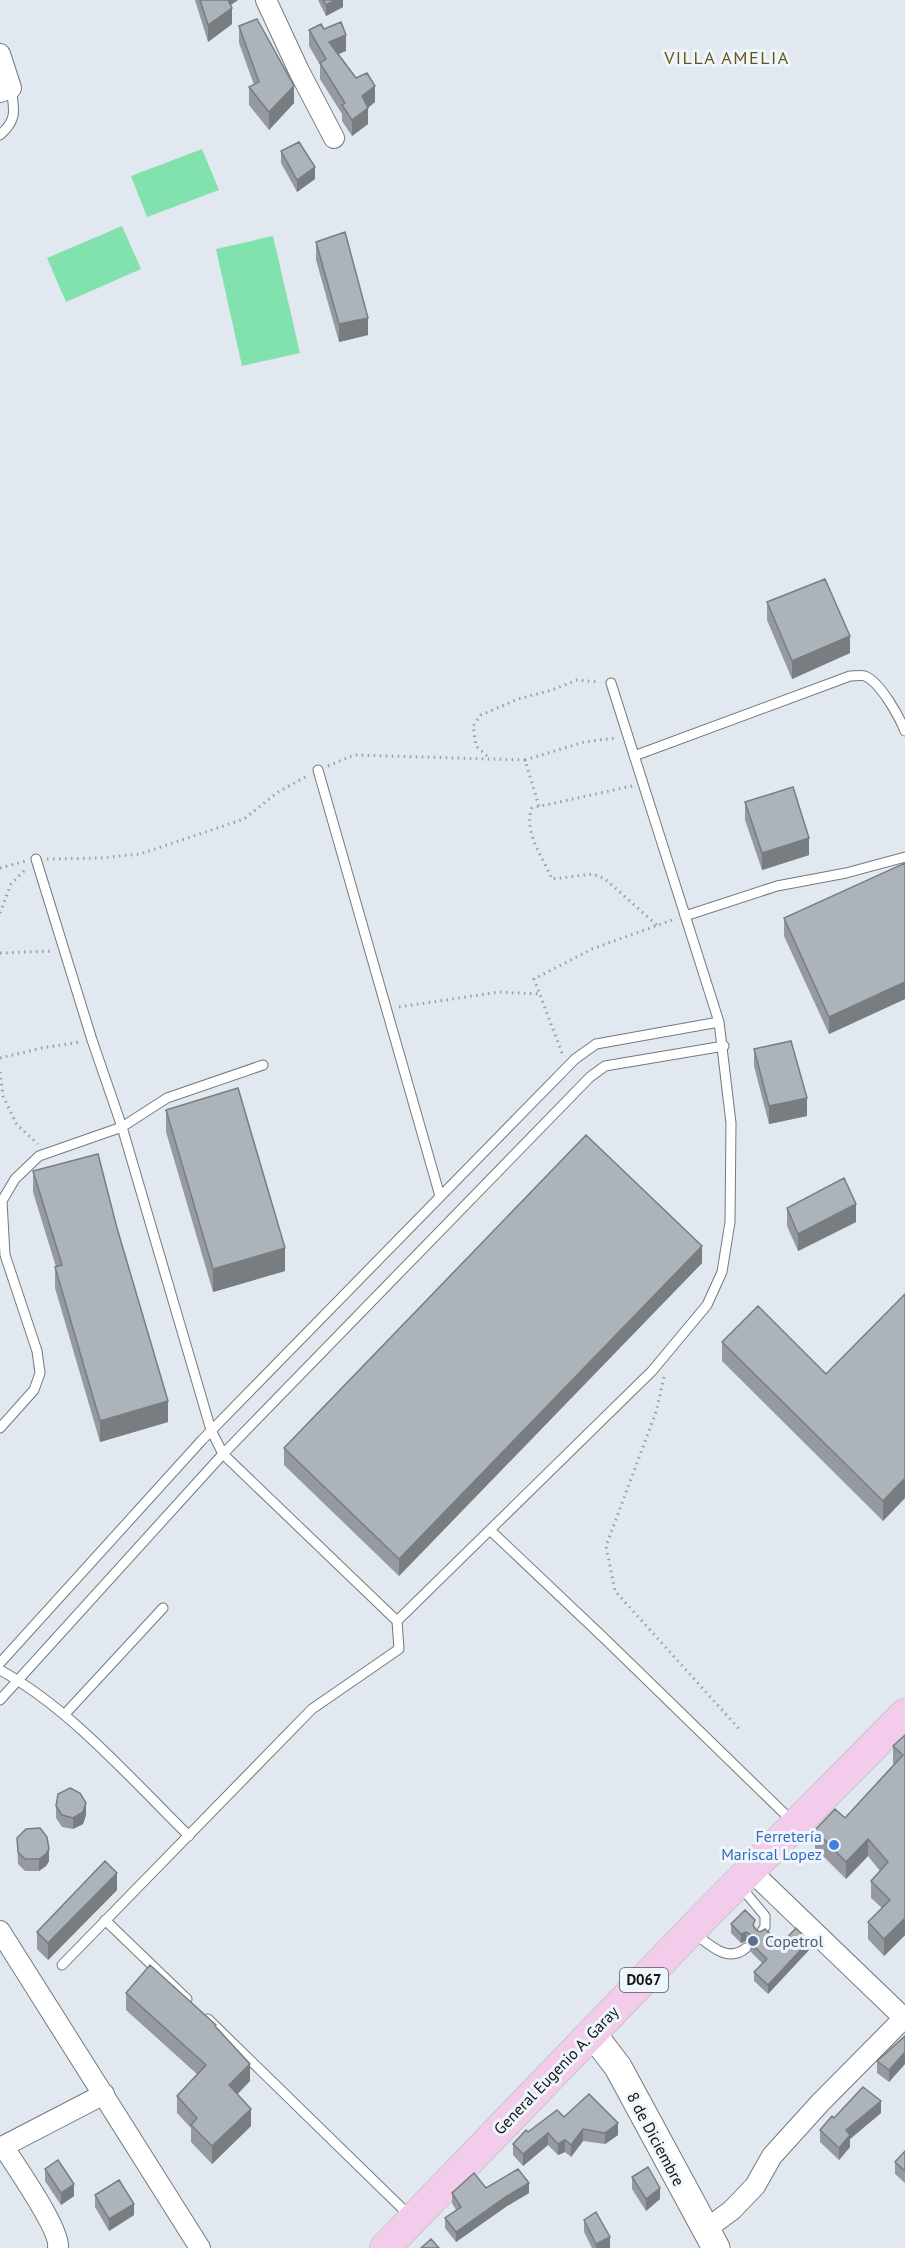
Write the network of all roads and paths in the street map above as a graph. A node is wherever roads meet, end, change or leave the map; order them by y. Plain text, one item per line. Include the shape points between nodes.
1 (266, 0) edge
2 (0, 54) edge
3 (6, 90) edge
4 (0, 135) edge
5 (334, 138) dead end
6 (611, 683) joint
7 (905, 731) edge
8 (628, 737) junction
9 (634, 756) junction
10 (488, 757) junction
11 (525, 760) junction
12 (318, 770) junction
13 (643, 783) junction
14 (539, 806) junction
15 (905, 857) edge
16 (36, 859) junction
17 (0, 867) edge
18 (0, 913) edge
19 (685, 916) junction
20 (658, 926) junction
21 (64, 951) junction
22 (0, 953) edge
23 (540, 994) junction
24 (386, 1009) junction
25 (719, 1022) junction
26 (92, 1040) junction
27 (724, 1046) junction
28 (0, 1058) edge
29 (263, 1065) dead end
30 (567, 1066) junction
31 (0, 1072) edge
32 (122, 1127) junction
33 (39, 1156) junction
34 (440, 1196) junction
35 (671, 1349) junction
36 (0, 1428) edge
37 (212, 1430) junction
38 (223, 1454) junction
39 (490, 1530) junction
40 (163, 1608) dead end
41 (397, 1621) junction
42 (0, 1663) edge
43 (0, 1670) edge
44 (18, 1680) junction
45 (0, 1700) edge
46 (65, 1714) junction
47 (905, 1714) edge
48 (741, 1731) dead end
49 (795, 1825) junction
50 (189, 1836) junction
51 (744, 1876) junction
52 (105, 1920) junction
53 (692, 1930) junction
54 (1, 1934) edge
55 (760, 1934) edge
56 (746, 1948) dead end
57 (62, 1965) dead end
58 (190, 2003) edge
59 (199, 2011) edge
60 (905, 2018) edge
61 (592, 2033) junction
62 (104, 2094) junction
63 (2, 2147) edge
64 (413, 2220) junction
65 (711, 2239) edge
66 (58, 2248) edge
67 (200, 2248) edge
68 (385, 2248) edge

1 - 5 street
2 - 3 street
3 - 4 lane via 14,115 11,125
6 - 8 lane
6 - 10 path via 577,680 481,715 472,726 476,746
7 - 9 lane via 898,714 874,682 864,676 850,676
8 - 9 lane
8 - 11 path via 584,742
9 - 13 lane
10 - 11 path
10 - 12 path via 354,755
11 - 14 path
12 - 16 path via 278,792 244,819 140,854
12 - 24 lane
13 - 14 path
13 - 19 lane
14 - 20 path via 532,808 528,817 552,879 593,874 605,879
15 - 19 lane via 777,886
16 - 17 path
16 - 18 path via 11,884
16 - 21 lane
19 - 20 path
19 - 25 lane
20 - 23 path via 592,949 534,979
21 - 22 path
21 - 26 lane
23 - 24 path via 499,992
23 - 30 path
24 - 34 lane
25 - 27 lane
25 - 30 lane via 596,1044
26 - 28 path
26 - 32 lane
27 - 35 lane via 731,1123 730,1222 722,1272 707,1305
27 - 38 lane via 605,1066 590,1077
29 - 32 lane via 167,1098
30 - 34 lane
31 - 33 path via 3,1096 17,1125 38,1143
32 - 33 lane
32 - 37 lane
33 - 36 lane via 15,1179 2,1201 5,1255 37,1350 40,1373 34,1390
34 - 37 lane
35 - 39 lane
35 - 48 path via 656,1412 606,1546 615,1591
37 - 38 lane
37 - 42 lane
38 - 41 lane
38 - 44 lane
39 - 41 lane
39 - 49 lane
40 - 46 lane
41 - 50 lane via 399,1649 312,1709
43 - 44 lane
44 - 45 lane
44 - 46 lane
46 - 50 lane
47 - 49 main road, General Eugenio A. Garay / D067
49 - 51 main road, General Eugenio A. Garay / D067
50 - 52 lane
51 - 53 main road, General Eugenio A. Garay / D067
51 - 55 lane via 765,1916
51 - 60 street
52 - 57 lane
52 - 58 lane
53 - 56 lane via 720,1952 729,1955
53 - 61 main road, General Eugenio A. Garay / D067
54 - 62 street
59 - 64 lane
60 - 65 street via 772,2156 755,2186
61 - 64 main road, General Eugenio A. Garay / D067
61 - 65 main road, 8 de Diciembre via 618,2067
62 - 63 street
62 - 67 street
63 - 66 street via 51,2223
64 - 68 main road, General Eugenio A. Garay / D067

